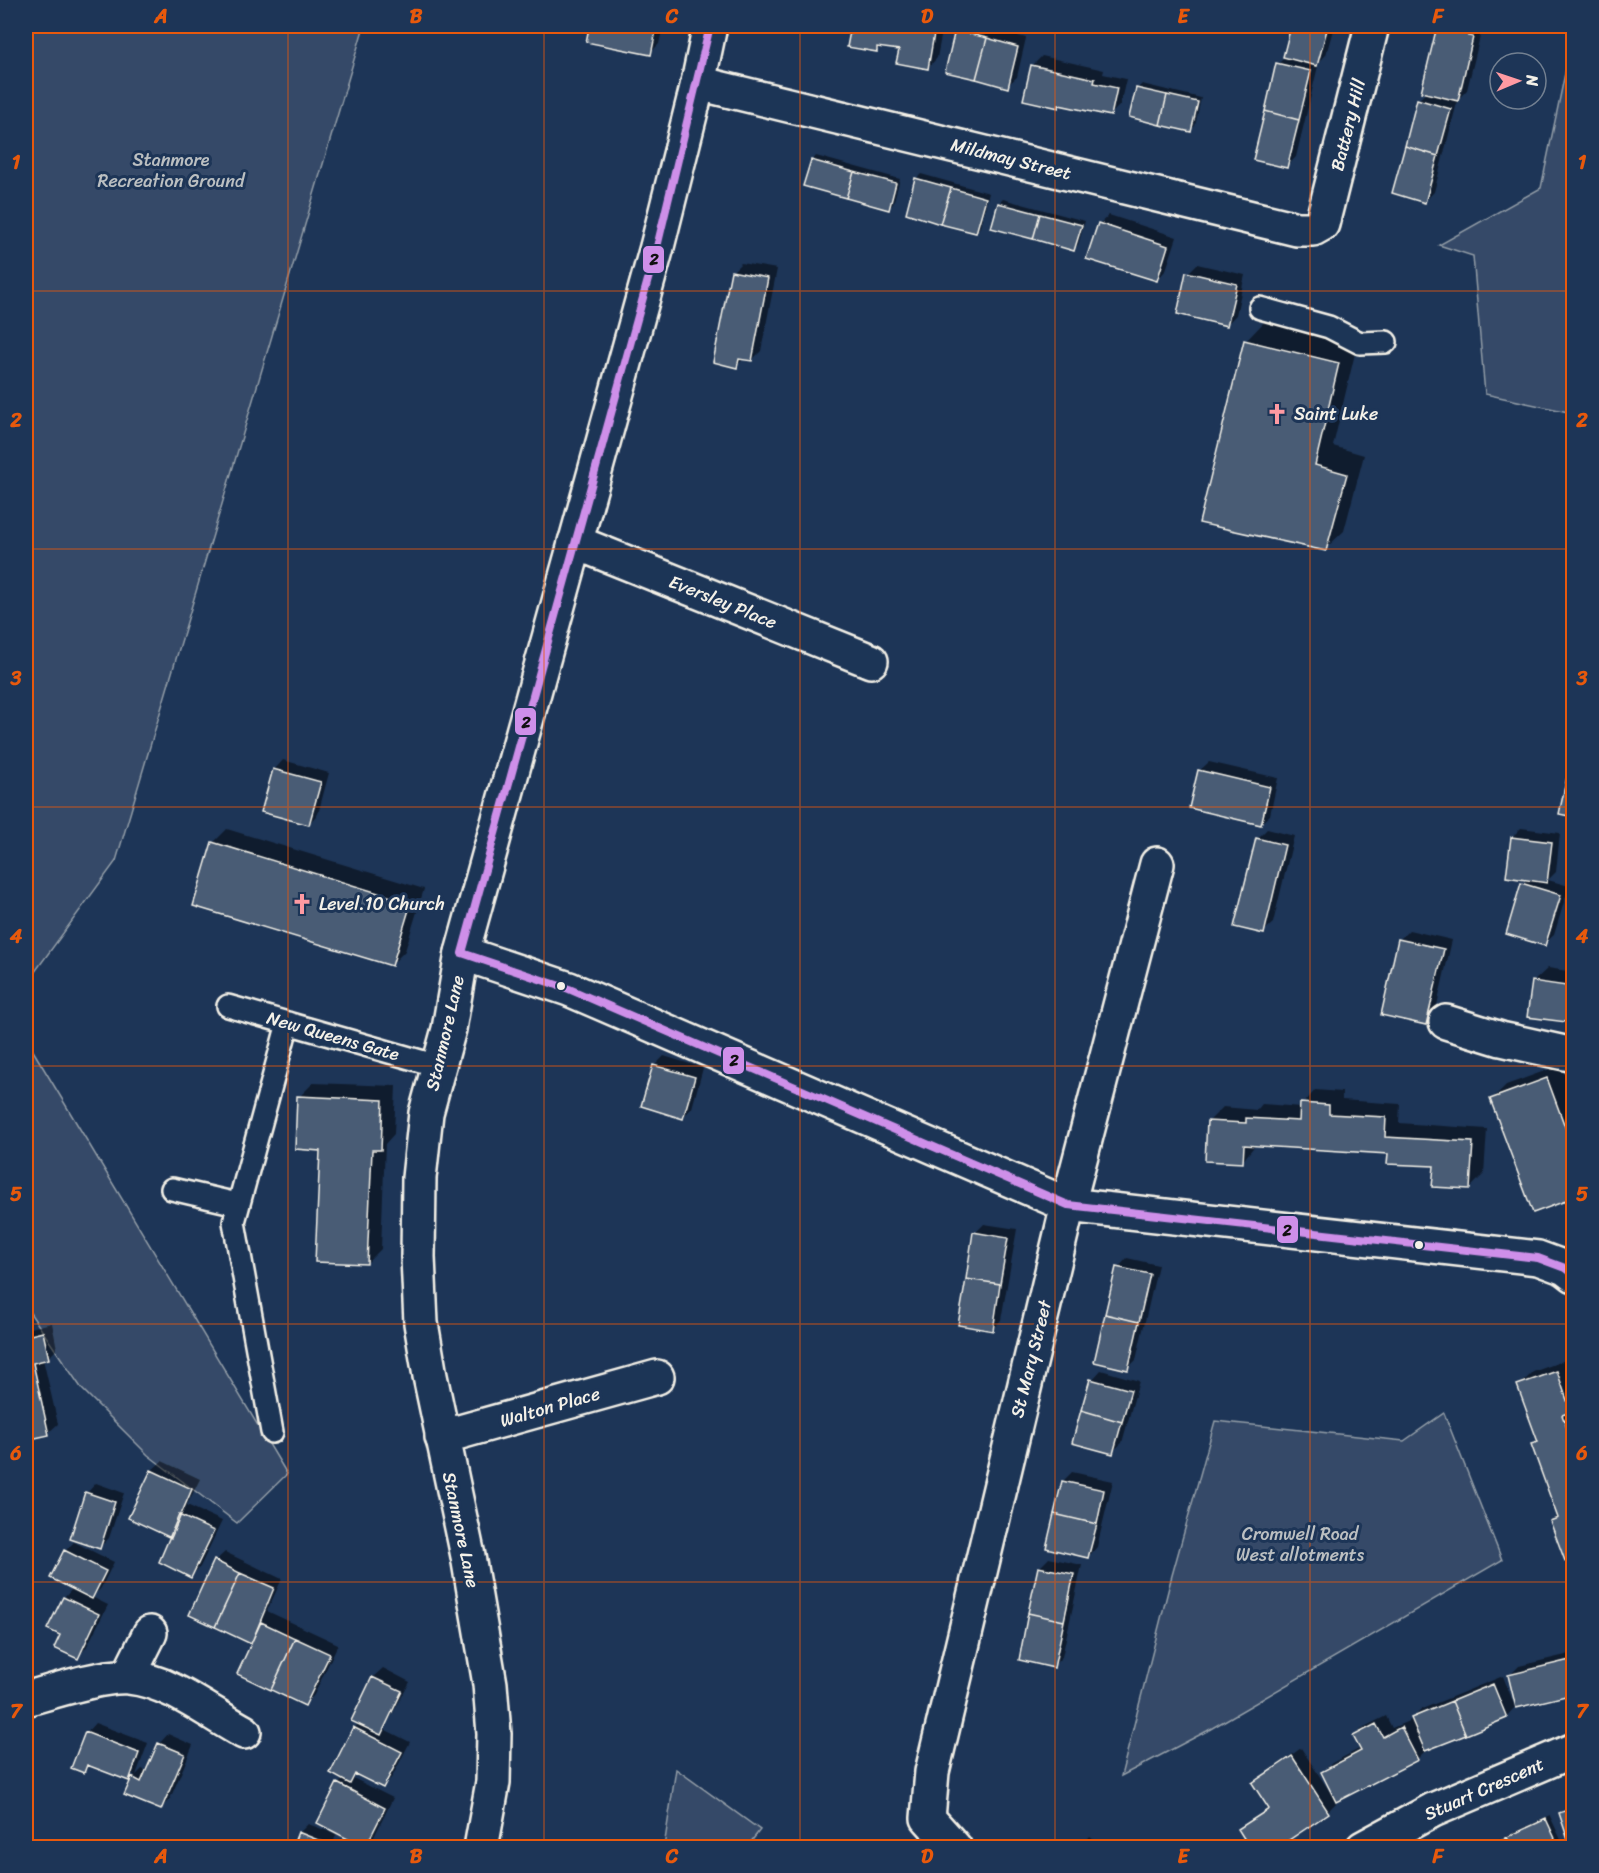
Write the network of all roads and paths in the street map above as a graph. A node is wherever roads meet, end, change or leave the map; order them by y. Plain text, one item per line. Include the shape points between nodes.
1 (710, 26) edge
2 (1372, 26) edge
3 (698, 83) junction
4 (1322, 224) joint
5 (1260, 308) dead end
6 (1386, 342) dead end
7 (575, 542) junction
8 (871, 661) dead end
9 (1157, 864) dead end
10 (462, 953) junction
11 (228, 1006) dead end
12 (1446, 1022) dead end
13 (288, 1023) junction
14 (1574, 1055) edge
15 (438, 1066) junction
16 (172, 1189) dead end
17 (237, 1204) junction
18 (1068, 1205) junction
19 (1571, 1267) edge
20 (657, 1377) dead end
21 (272, 1432) dead end
22 (442, 1437) junction
23 (150, 1633) dead end
24 (128, 1677) junction
25 (26, 1699) edge
26 (244, 1732) dead end
27 (1574, 1750) edge
28 (481, 1848) edge
29 (955, 1848) edge
30 (1363, 1848) edge

1 - 3 street, Stanmore Lane
2 - 4 street, Battery Hill
3 - 4 street, Mildmay Street via 1297,229 1313,229
3 - 7 street, Stanmore Lane
5 - 6 lane via 1329,327 1360,343
7 - 8 street, Eversley Place
7 - 10 street, Stanmore Lane
9 - 18 street, St Mary Street
10 - 15 street, Stanmore Lane
10 - 18 street via 569,989
11 - 13 lane, New Queens Gate
12 - 14 street
13 - 15 lane, New Queens Gate
13 - 17 lane
15 - 22 street, Stanmore Lane via 426,1113 419,1178 418,1257 421,1323
16 - 17 lane
17 - 21 lane via 234,1222
18 - 19 street via 1538,1258
18 - 29 street, St Mary Street via 932,1772 928,1818
20 - 22 street, Walton Place
22 - 28 street, Stanmore Lane via 490,1684 493,1782
23 - 24 street
24 - 25 street via 72,1686
24 - 26 street via 166,1688
27 - 30 street, Stuart Crescent via 1433,1810

